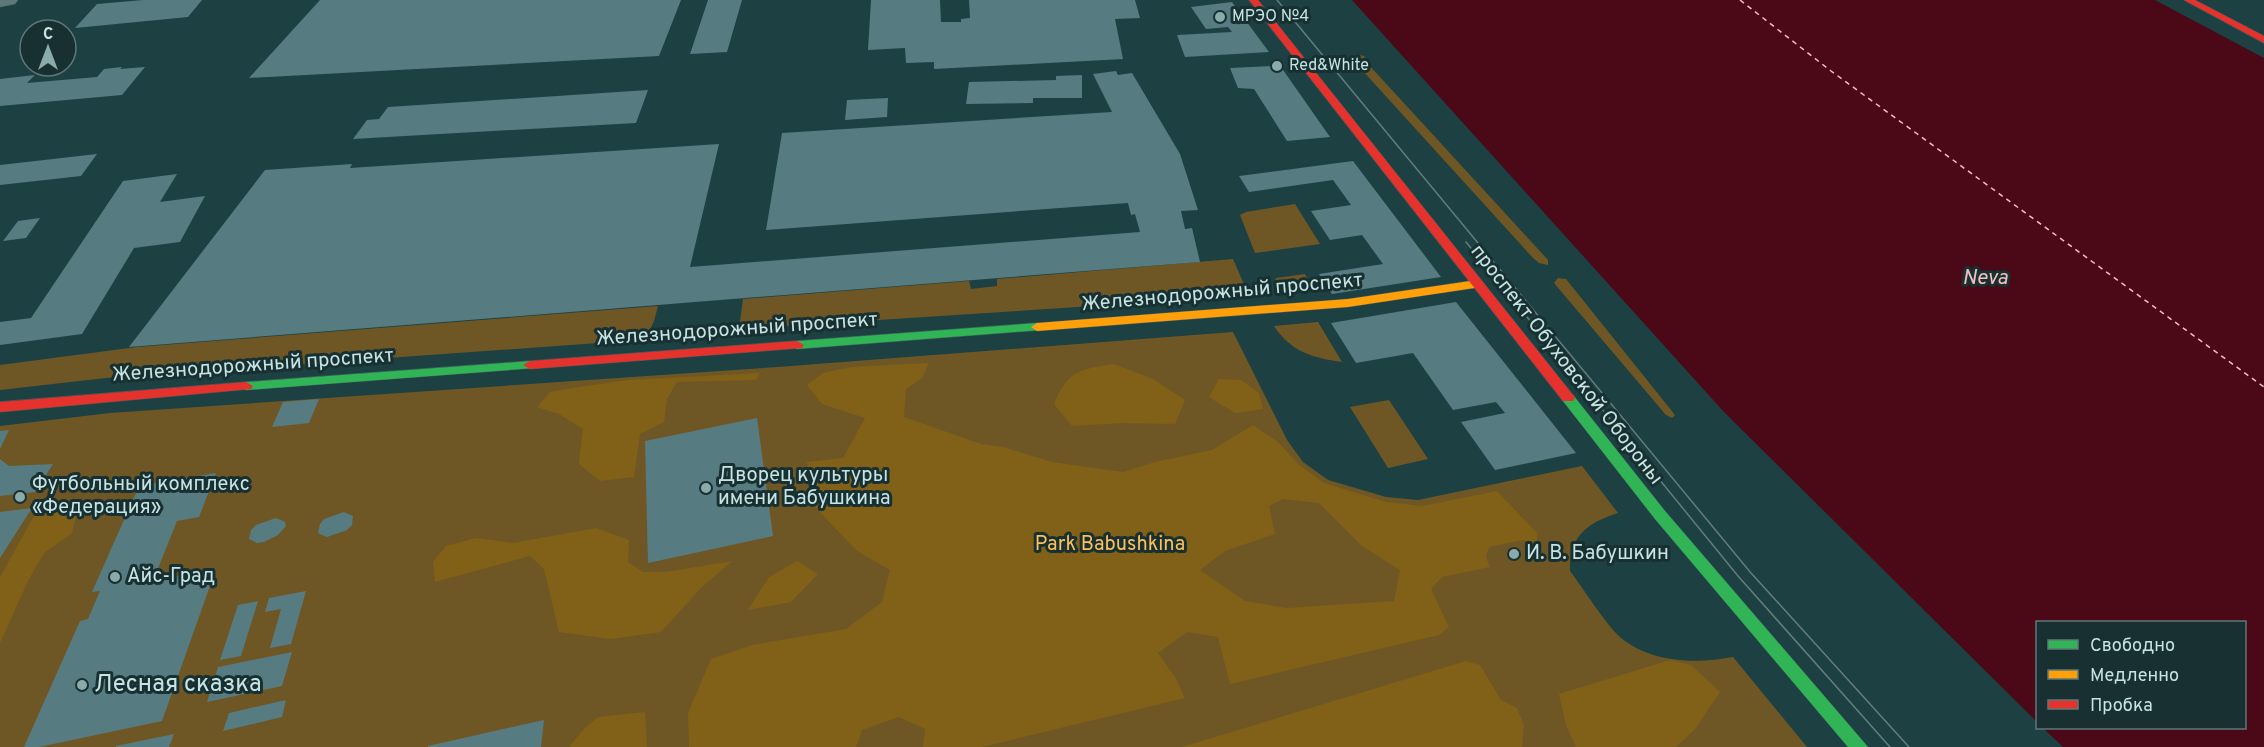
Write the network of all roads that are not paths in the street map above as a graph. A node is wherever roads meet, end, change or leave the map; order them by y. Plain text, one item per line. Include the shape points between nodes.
1 (8, 0) edge
2 (1252, 0) edge
3 (2188, 0) edge
4 (2213, 0) edge
5 (0, 1) edge
6 (2264, 26) edge
7 (2264, 40) edge
8 (1477, 284) junction
9 (0, 407) edge
10 (1859, 747) edge

1 - 5 street
2 - 8 main road, проспект Обуховской Обороны
3 - 7 main road
4 - 6 main road
8 - 9 main road, Железнодорожный проспект via 1260,311
8 - 10 main road, проспект Обуховской Обороны via 1680,541

